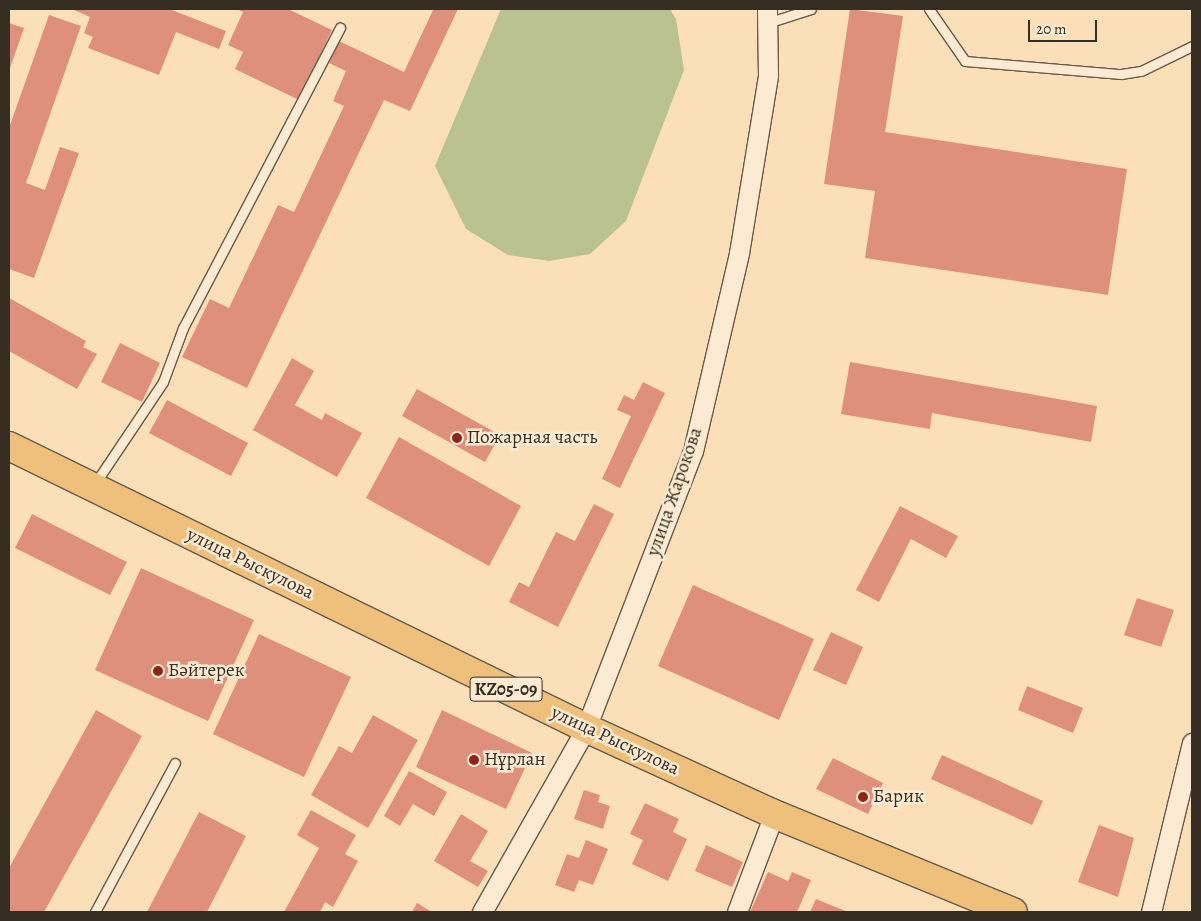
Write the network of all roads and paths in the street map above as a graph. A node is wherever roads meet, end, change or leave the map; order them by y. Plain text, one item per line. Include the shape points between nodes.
1 (811, 9) edge
2 (929, 9) edge
3 (767, 16) edge
4 (340, 28) dead end
5 (1192, 46) edge
6 (9, 446) edge
7 (92, 487) junction
8 (586, 728) junction
9 (1192, 743) edge
10 (176, 763) dead end
11 (774, 814) junction
12 (95, 912) edge
13 (482, 912) edge
14 (737, 912) edge
15 (1013, 912) edge
16 (1151, 912) edge

1 - 3 lane
2 - 5 lane via 965,61 1121,74 1141,72
3 - 8 street, улица Жарокова via 768,75 739,253 693,451
4 - 7 lane via 183,328 163,382
6 - 7 main road, улица Рыскулова / KZ05-09
7 - 8 main road, улица Рыскулова / KZ05-09
8 - 11 main road, улица Рыскулова / KZ05-09
8 - 13 street, улица Жарокова
9 - 16 street
10 - 12 lane
11 - 14 street
11 - 15 main road, улица Рыскулова / KZ05-09

